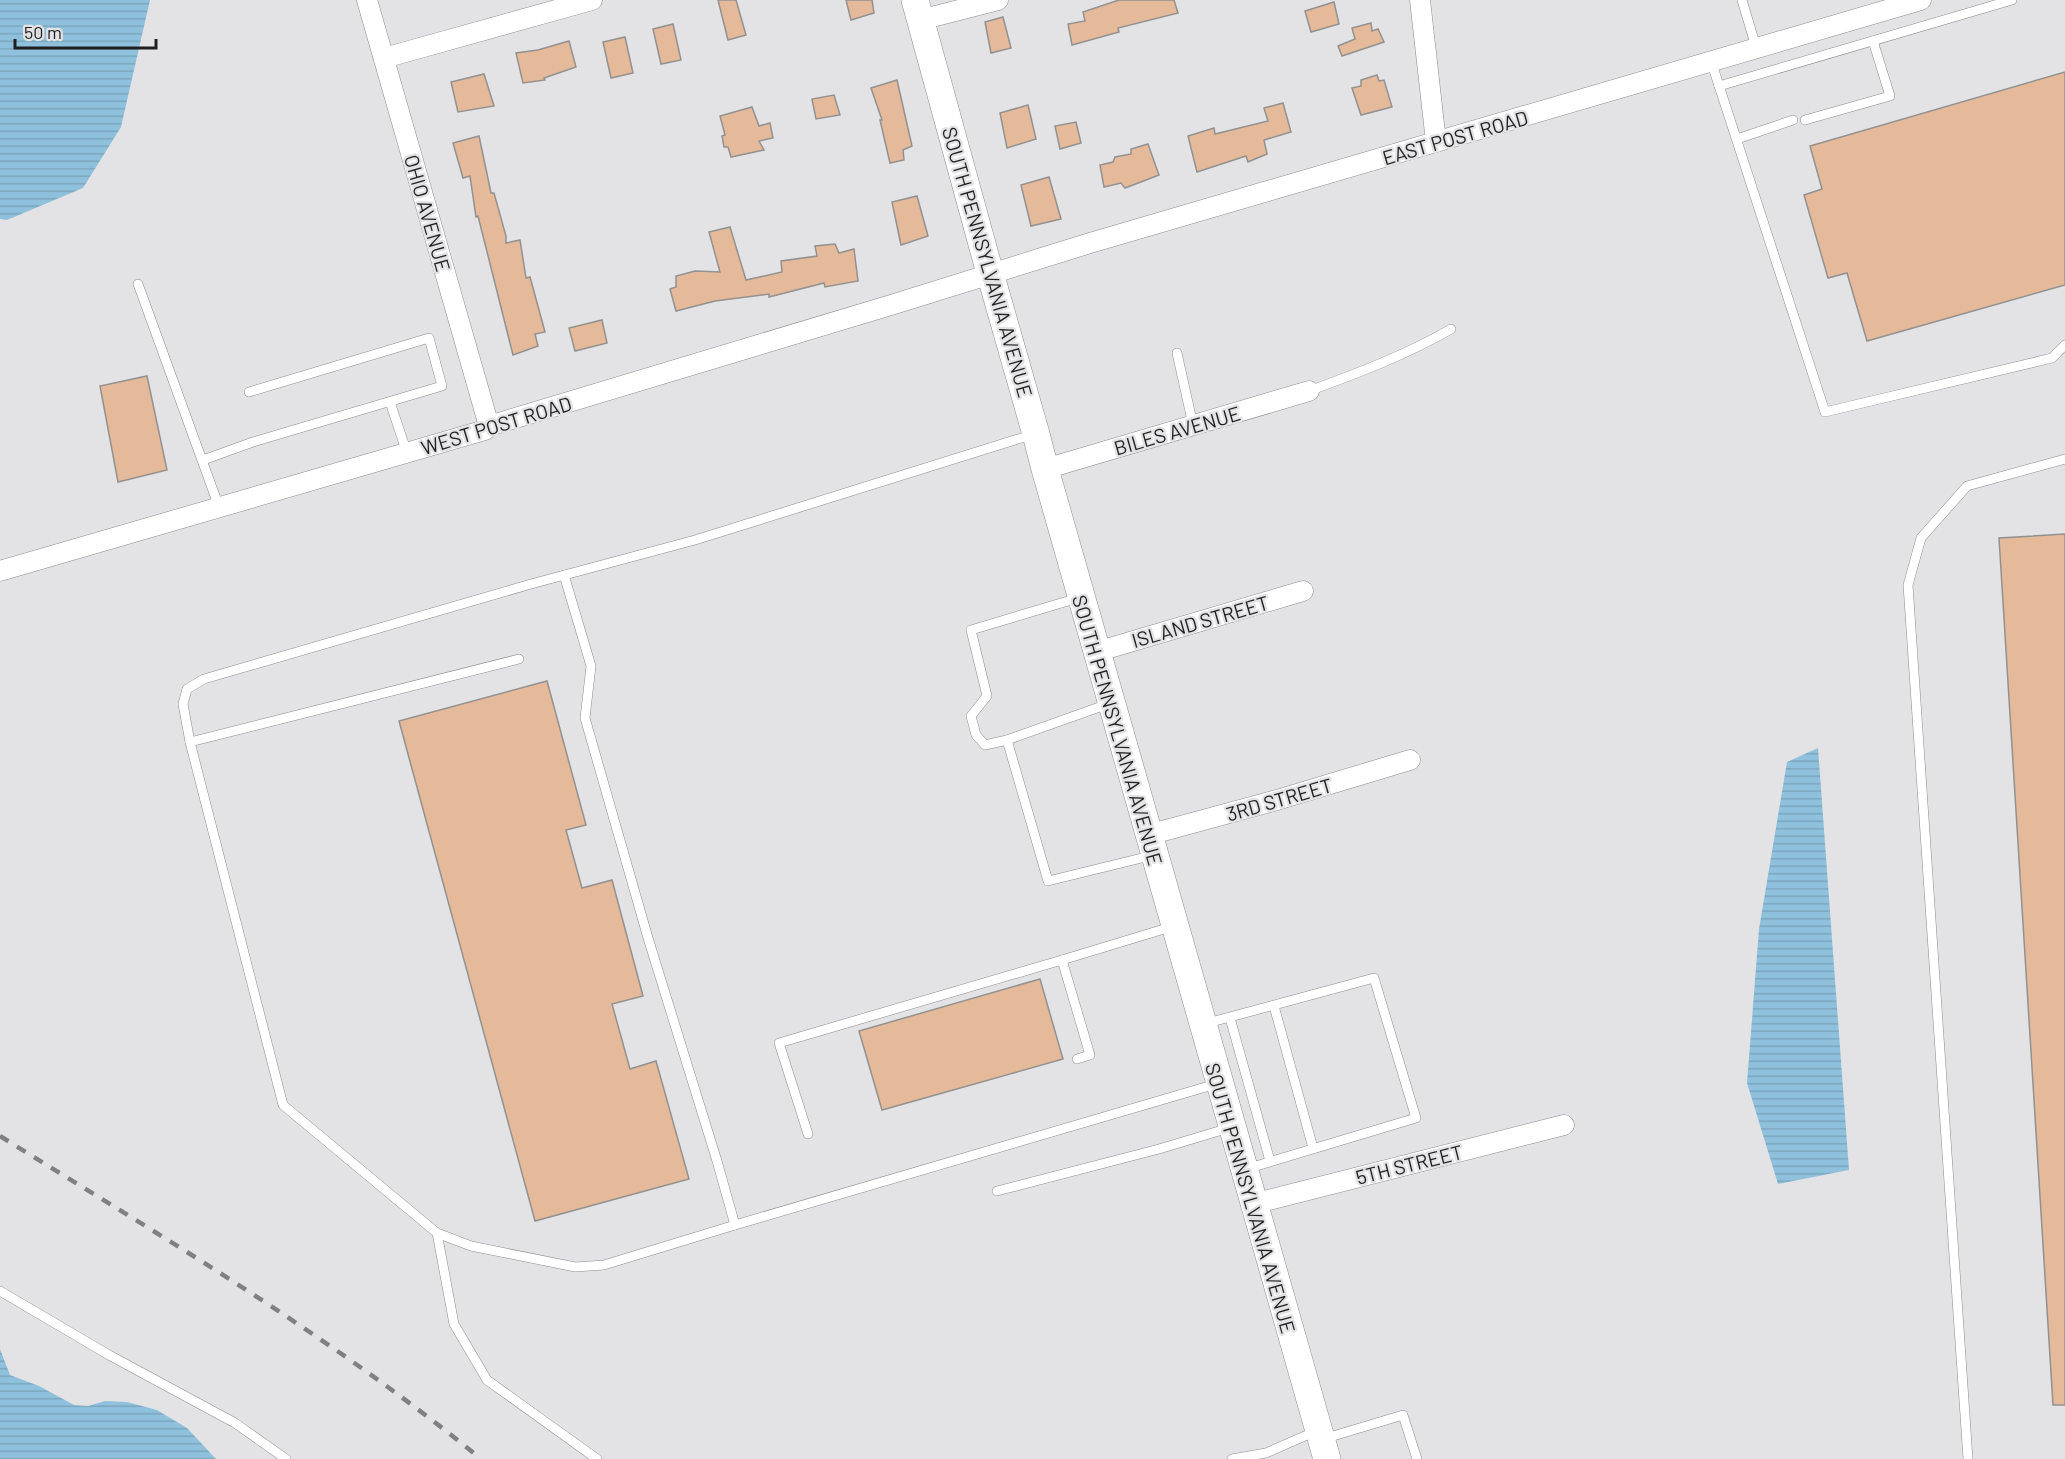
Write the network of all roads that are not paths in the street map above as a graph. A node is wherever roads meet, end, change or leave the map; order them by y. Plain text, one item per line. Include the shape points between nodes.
1 (367, 0) edge
2 (592, 0) edge
3 (998, 0) edge
4 (1420, 0) edge
5 (1742, 0) edge
6 (1921, 0) edge
7 (2012, 0) edge
8 (917, 10) edge
9 (1873, 41) junction
10 (1756, 47) junction
11 (384, 58) junction
12 (1711, 61) junction
13 (1719, 86) junction
14 (1793, 120) dead end
15 (1805, 120) dead end
16 (1737, 139) junction
17 (1436, 142) junction
18 (990, 273) junction
19 (138, 284) dead end
20 (1451, 329) dead end
21 (2065, 345) edge
22 (1177, 353) dead end
23 (1309, 391) joint
24 (249, 392) dead end
25 (390, 402) junction
26 (1193, 425) junction
27 (489, 426) junction
28 (1036, 434) junction
29 (407, 453) junction
30 (2065, 459) edge
31 (203, 460) junction
32 (1045, 469) junction
33 (219, 507) junction
34 (0, 571) edge
35 (564, 575) junction
36 (1303, 591) dead end
37 (1081, 598) junction
38 (1096, 652) junction
39 (519, 659) dead end
40 (1111, 703) junction
41 (1007, 740) junction
42 (190, 742) junction
43 (1410, 760) dead end
44 (1151, 845) junction
45 (1174, 926) junction
46 (1062, 960) junction
47 (1274, 1006) junction
48 (1230, 1018) junction
49 (1202, 1025) junction
50 (1077, 1059) dead end
51 (1218, 1083) junction
52 (1564, 1125) dead end
53 (1231, 1128) junction
54 (808, 1134) dead end
55 (1313, 1148) junction
56 (1270, 1161) junction
57 (1243, 1169) junction
58 (997, 1191) dead end
59 (1253, 1204) junction
60 (735, 1225) junction
61 (438, 1233) junction
62 (0, 1291) edge
63 (1322, 1443) edge
64 (286, 1459) edge
65 (597, 1459) edge
66 (1232, 1459) edge
67 (1417, 1459) edge
68 (1968, 1459) edge

1 - 11 street, OHIO AVENUE
2 - 11 street
3 - 8 street
4 - 17 street
5 - 10 lane
6 - 10 street, EAST POST ROAD
7 - 9 lane
8 - 18 main road, SOUTH PENNSYLVANIA AVENUE
9 - 13 lane
9 - 15 lane via 1890,96
10 - 12 street, EAST POST ROAD
11 - 27 street, OHIO AVENUE
12 - 13 lane
12 - 17 street, EAST POST ROAD
13 - 16 lane
14 - 16 lane
16 - 21 lane via 1825,412 2052,358
17 - 18 street, EAST POST ROAD
18 - 27 street, WEST POST ROAD
18 - 28 main road, SOUTH PENNSYLVANIA AVENUE
19 - 31 lane
20 - 23 lane via 1375,367
22 - 26 lane
23 - 26 street, BILES AVENUE
24 - 25 lane via 429,338 442,386
25 - 29 lane
25 - 31 lane
26 - 32 street, BILES AVENUE
27 - 29 street, WEST POST ROAD
28 - 32 main road, SOUTH PENNSYLVANIA AVENUE
28 - 35 lane via 695,540
29 - 33 street, WEST POST ROAD
30 - 68 lane via 1966,486 1922,538 1908,585
31 - 33 lane
32 - 37 main road, SOUTH PENNSYLVANIA AVENUE
33 - 34 street, WEST POST ROAD
35 - 42 lane via 204,679 187,689 183,704
35 - 60 lane via 591,666 585,718
36 - 38 street, ISLAND STREET
37 - 38 main road, SOUTH PENNSYLVANIA AVENUE
37 - 41 lane via 971,630 987,696 971,716 976,735 984,745
38 - 40 main road, SOUTH PENNSYLVANIA AVENUE
39 - 42 lane
40 - 41 lane
40 - 44 main road, SOUTH PENNSYLVANIA AVENUE
41 - 44 lane via 1048,881
42 - 61 lane via 283,1105
43 - 44 street, 3RD STREET via 1277,800
44 - 45 main road, SOUTH PENNSYLVANIA AVENUE
45 - 46 lane
45 - 49 main road, SOUTH PENNSYLVANIA AVENUE
46 - 50 lane via 1090,1055
46 - 54 lane via 779,1043
47 - 48 lane
47 - 55 lane
47 - 55 lane via 1374,978 1416,1118
48 - 49 lane
48 - 56 lane
49 - 51 main road, SOUTH PENNSYLVANIA AVENUE
51 - 53 main road, SOUTH PENNSYLVANIA AVENUE
51 - 60 lane
52 - 59 street, 5TH STREET
53 - 57 main road, SOUTH PENNSYLVANIA AVENUE
53 - 58 lane
55 - 56 lane
56 - 57 lane
57 - 59 main road, SOUTH PENNSYLVANIA AVENUE
59 - 63 main road, SOUTH PENNSYLVANIA AVENUE
60 - 61 lane via 604,1265 575,1267 471,1246
61 - 65 lane via 454,1324 487,1380
62 - 64 lane via 235,1423
63 - 66 lane
63 - 67 lane via 1403,1415

